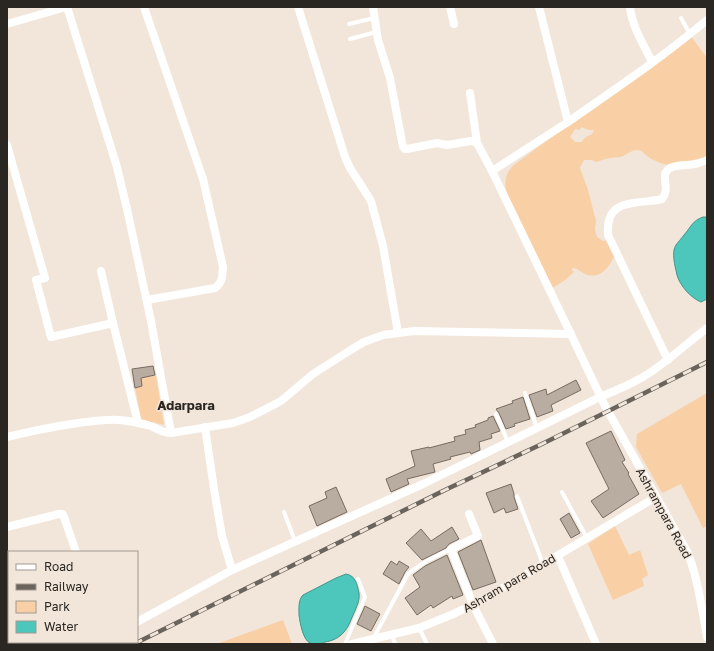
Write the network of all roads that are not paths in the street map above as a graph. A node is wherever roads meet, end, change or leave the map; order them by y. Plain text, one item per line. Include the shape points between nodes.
1 (67, 7) edge
2 (144, 7) edge
3 (298, 7) edge
4 (373, 7) edge
5 (450, 7) edge
6 (539, 7) edge
7 (630, 7) edge
8 (374, 18) junction
9 (681, 18) dead end
10 (707, 20) edge
11 (7, 24) edge
12 (349, 24) dead end
13 (454, 24) dead end
14 (376, 32) junction
15 (690, 34) junction
16 (350, 39) dead end
17 (652, 62) junction
18 (470, 93) dead end
19 (568, 122) junction
20 (477, 143) junction
21 (7, 145) edge
22 (707, 160) edge
23 (492, 171) junction
24 (101, 271) dead end
25 (147, 300) junction
26 (113, 323) junction
27 (707, 328) edge
28 (398, 333) junction
29 (571, 334) junction
30 (668, 360) junction
31 (526, 393) dead end
32 (600, 397) junction
33 (496, 414) dead end
34 (138, 423) junction
35 (205, 427) junction
36 (537, 428) junction
37 (171, 433) junction
38 (7, 437) edge
39 (508, 442) junction
40 (562, 492) dead end
41 (517, 496) dead end
42 (656, 497) junction
43 (284, 512) dead end
44 (469, 514) dead end
45 (7, 527) edge
46 (587, 538) junction
47 (295, 541) junction
48 (451, 549) junction
49 (76, 551) edge
50 (558, 556) junction
51 (543, 564) junction
52 (232, 570) junction
53 (358, 579) dead end
54 (703, 596) edge
55 (473, 605) junction
56 (138, 621) edge
57 (419, 628) junction
58 (392, 634) junction
59 (707, 637) edge
60 (373, 639) junction
61 (345, 644) edge
62 (352, 644) edge
63 (395, 644) edge
64 (427, 644) edge
65 (493, 644) edge
66 (596, 644) edge

1 - 11 street
1 - 25 street via 117,167
2 - 25 street via 203,179 223,267 220,284 215,288
3 - 28 street via 345,157 371,201 383,246
4 - 8 street
5 - 13 street
6 - 19 street
7 - 17 street via 634,23
8 - 12 lane
8 - 14 street
9 - 15 lane
10 - 15 street
14 - 16 lane
14 - 20 street via 390,78 403,147 407,149 438,143 447,145 471,141
15 - 17 street
17 - 19 street
18 - 20 street
19 - 23 street
20 - 23 street, Ashrampara Road
21 - 26 street via 45,278 36,280 51,337
22 - 30 street via 670,168 665,176 666,188 662,199 619,206 614,210 608,229 608,236
23 - 29 street, Ashrampara Road
24 - 26 street
25 - 37 street
26 - 34 street
27 - 30 street
28 - 29 street via 414,331
28 - 35 street via 364,342 313,374 281,401 265,410 233,423
29 - 32 street, Ashrampara Road
30 - 32 street via 643,377
31 - 36 lane
32 - 36 street
32 - 42 street, Ashrampara Road
33 - 39 lane
34 - 37 street via 163,433
34 - 38 street via 119,420 86,422
35 - 37 street
35 - 52 street via 222,536
36 - 39 street
39 - 47 street via 423,484
40 - 46 lane
41 - 51 lane
42 - 46 street, Ashram para Road
42 - 54 street, Ashrampara Road via 688,553
43 - 47 lane
44 - 48 street via 478,536
45 - 49 street via 63,514
46 - 50 street, Ashram para Road
47 - 52 street
48 - 55 street
48 - 60 lane via 408,574
50 - 51 street, Ashram para Road
50 - 66 street
51 - 55 street, Ashram para Road
52 - 56 street
53 - 61 lane via 366,597
54 - 59 street, Ashrampara Road
55 - 57 street, Ashram para Road
55 - 65 street
57 - 58 street, Ashram para Road
57 - 64 lane
58 - 60 street, Ashram para Road
58 - 63 lane
60 - 62 street, Ashram para Road

